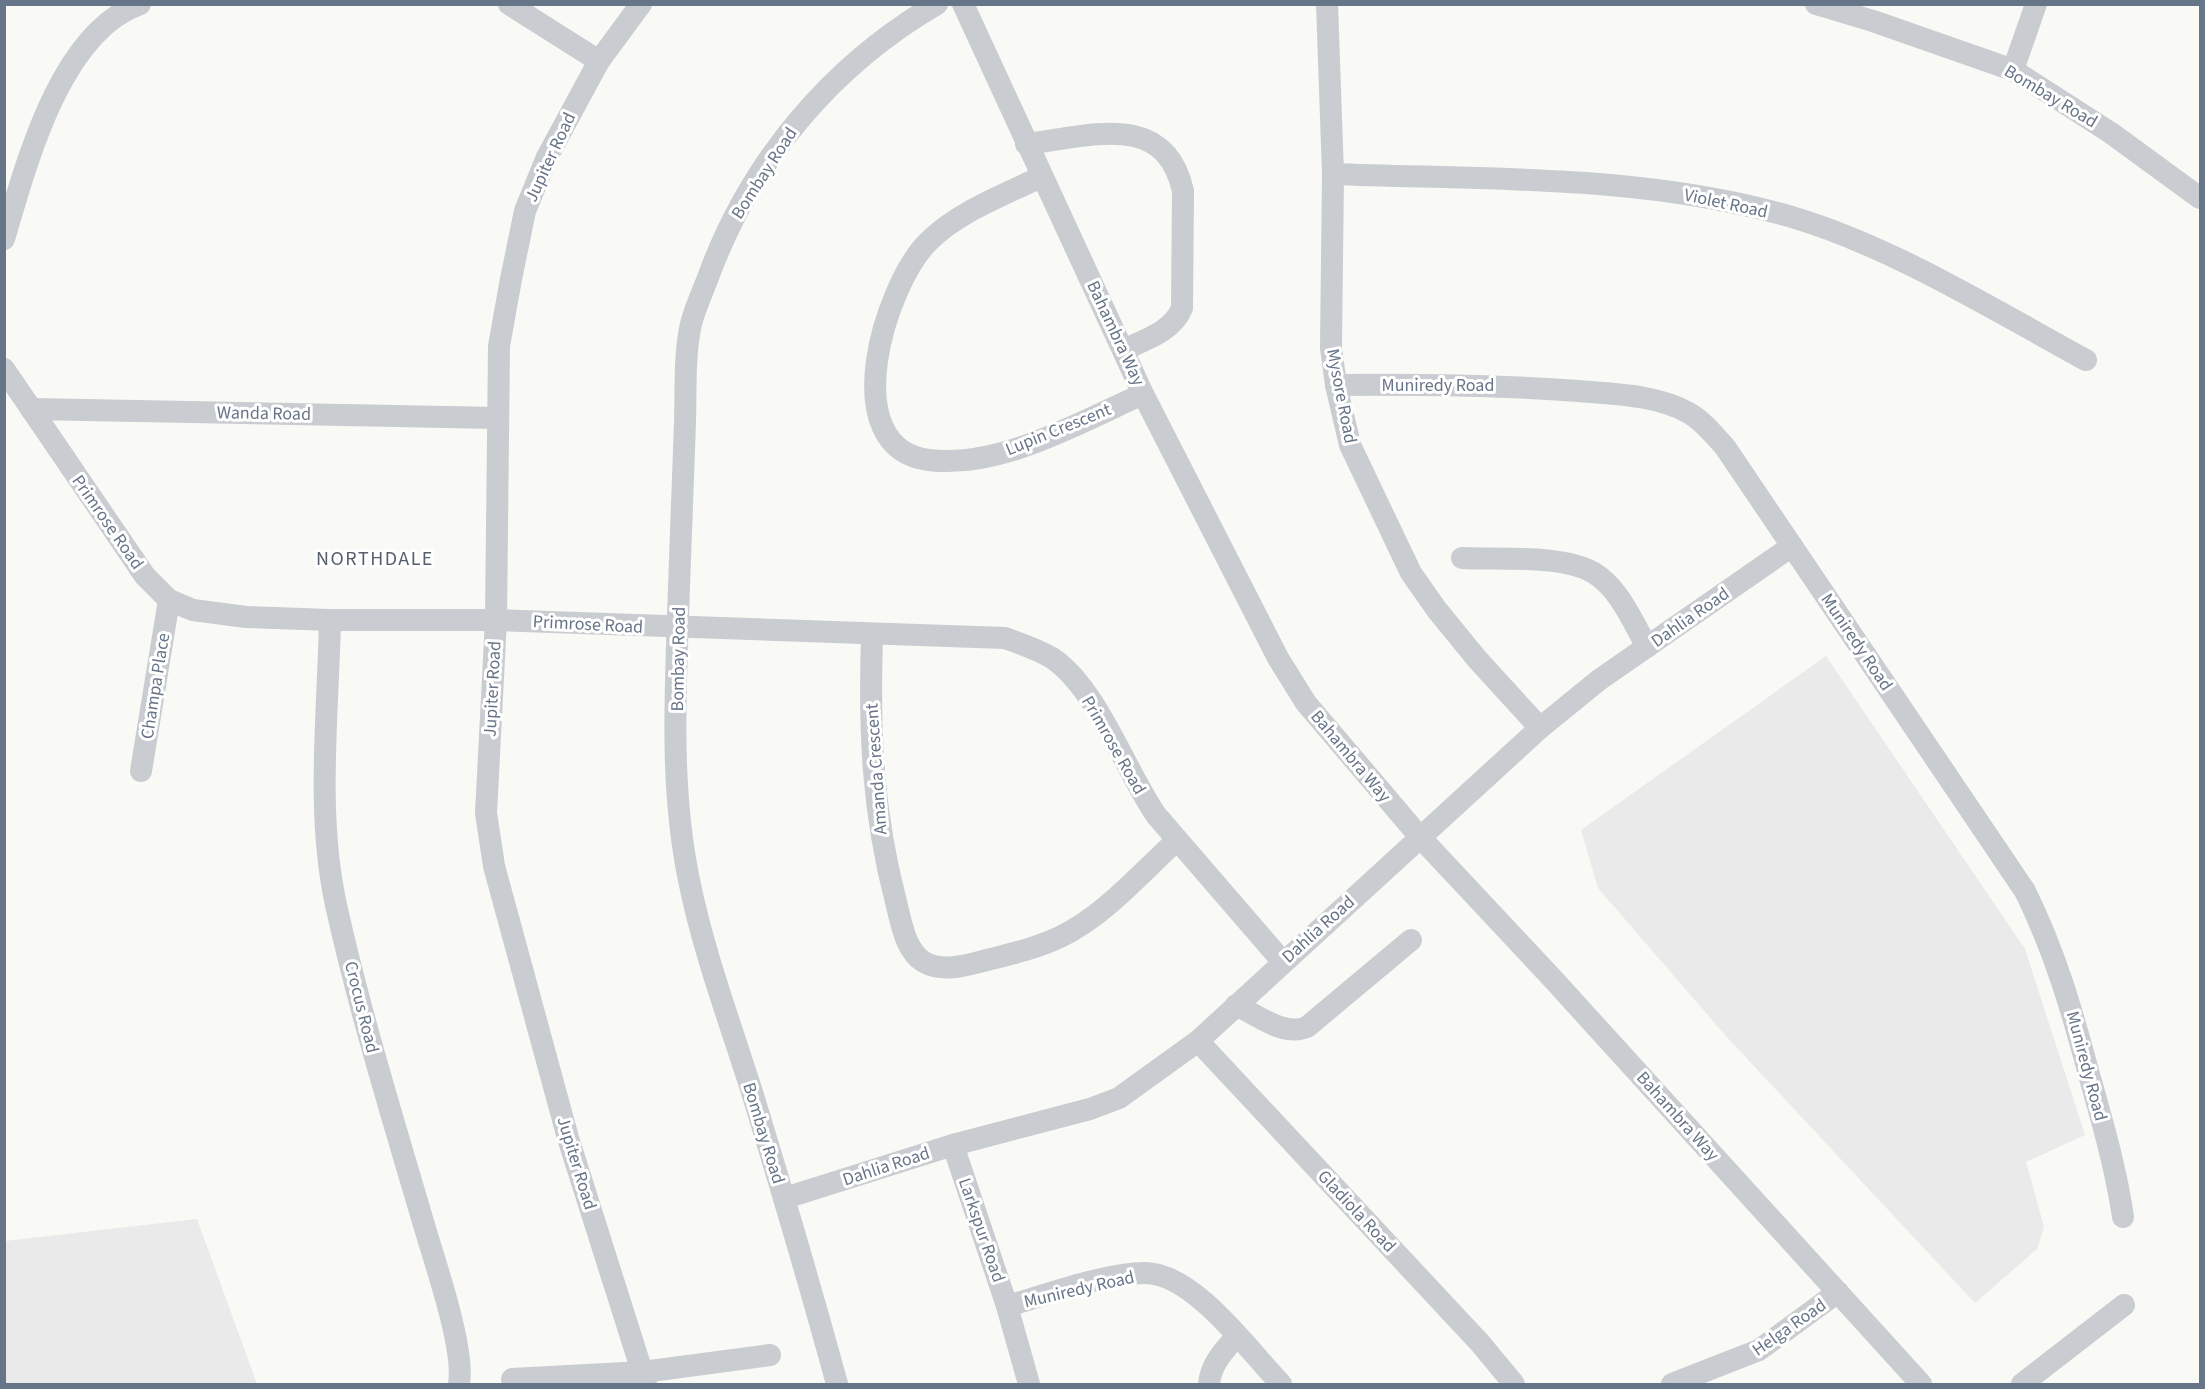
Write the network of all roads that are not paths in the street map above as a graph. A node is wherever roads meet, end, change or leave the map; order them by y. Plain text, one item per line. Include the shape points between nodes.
1 (140, 4) edge
2 (509, 4) edge
3 (641, 4) edge
4 (937, 4) edge
5 (963, 4) edge
6 (1327, 4) edge
7 (1816, 4) edge
8 (2036, 4) edge
9 (599, 60) junction
10 (2013, 70) junction
11 (1026, 144) junction
12 (14, 170) edge
13 (1333, 174) junction
14 (1041, 177) junction
15 (2200, 198) edge
16 (4, 239) edge
17 (1125, 349) junction
18 (2086, 360) dead end
19 (4, 369) edge
20 (1336, 385) junction
21 (1143, 394) junction
22 (31, 409) junction
23 (497, 418) junction
24 (1792, 546) junction
25 (1462, 558) dead end
26 (169, 600) junction
27 (330, 620) junction
28 (496, 620) junction
29 (678, 628) junction
30 (872, 635) junction
31 (1647, 647) junction
32 (1540, 728) junction
33 (141, 771) dead end
34 (1419, 836) junction
35 (1176, 841) junction
36 (1411, 940) dead end
37 (1282, 961) junction
38 (1236, 1005) junction
39 (1198, 1041) junction
40 (953, 1145) junction
41 (785, 1198) junction
42 (2122, 1217) dead end
43 (1839, 1292) junction
44 (2124, 1305) dead end
45 (1007, 1306) junction
46 (1236, 1337) junction
47 (770, 1355) dead end
48 (644, 1378) edge
49 (512, 1379) dead end
50 (459, 1384) edge
51 (837, 1384) edge
52 (1029, 1384) edge
53 (1209, 1384) edge
54 (1281, 1384) edge
55 (1514, 1384) edge
56 (1672, 1384) edge
57 (1921, 1384) edge
58 (2022, 1384) edge

1 - 12 street via 106,24 81,49
2 - 9 street
3 - 9 street, Jupiter Road
4 - 29 street, Bombay Road via 878,42 824,91 767,162 716,255 691,324
5 - 11 street, Bahambra Way
6 - 13 street, Mysore Road
7 - 10 street, Bombay Road
8 - 10 street
9 - 23 street, Jupiter Road via 547,157 525,211 499,346
10 - 15 street, Bombay Road via 2111,133
11 - 14 street, Bahambra Way
11 - 17 street via 1127,134 1144,137 1167,152 1179,174 1183,191 1182,308 1166,328
12 - 16 street
13 - 18 street, Violet Road via 1639,187 1749,206 1794,218 1905,263
13 - 20 street, Mysore Road via 1331,348
14 - 17 street, Bahambra Way
14 - 21 street, Lupin Crescent via 974,209 928,242 909,266 879,347 875,381 881,428 899,448 913,456 960,460 1020,447
17 - 21 street, Bahambra Way
19 - 22 street, Primrose Road
20 - 24 street, Muniredy Road via 1507,386 1660,401 1689,412 1725,447
20 - 32 street, Mysore Road via 1350,445 1411,573 1477,659
21 - 34 street, Bahambra Way via 1278,658 1306,703
22 - 23 street, Wanda Road
22 - 26 street, Primrose Road via 118,539 145,576
23 - 28 street, Jupiter Road
24 - 31 street, Dahlia Road
24 - 42 street, Muniredy Road via 2025,891 2067,990 2116,1171
25 - 31 street via 1544,561 1594,573 1622,602
26 - 27 street, Primrose Road via 193,610 218,614
26 - 33 street, Champa Place
27 - 28 street, Primrose Road
27 - 50 street, Crocus Road via 327,859 377,1065 446,1301
28 - 29 street, Primrose Road
28 - 48 street, Jupiter Road via 486,813 494,866 568,1138
29 - 30 street, Primrose Road
29 - 41 street, Bombay Road via 677,797 689,883
30 - 35 street, Primrose Road via 1005,638 1053,659 1096,710 1138,789
30 - 35 street, Amanda Crescent via 871,745 882,850 904,931 924,962 950,967 971,965 1060,937 1082,925
31 - 32 street, Dahlia Road
32 - 34 street, Dahlia Road
34 - 37 street, Dahlia Road
34 - 43 street, Bahambra Way
35 - 37 street, Primrose Road
36 - 38 street via 1298,1031
37 - 38 street, Dahlia Road
38 - 39 street, Dahlia Road
39 - 40 street, Dahlia Road via 1119,1098
39 - 55 street, Gladiola Road via 1480,1342
40 - 41 street, Dahlia Road
40 - 45 street, Larkspur Road
41 - 51 street, Bombay Road
43 - 56 street, Helga Road via 1759,1350
43 - 57 street, Bahambra Way
44 - 58 street
45 - 46 street, Muniredy Road via 1111,1278 1146,1273 1162,1276 1191,1292
45 - 52 street, Larkspur Road
46 - 53 street via 1215,1362
46 - 54 street, Muniredy Road
47 - 48 street
48 - 49 street

